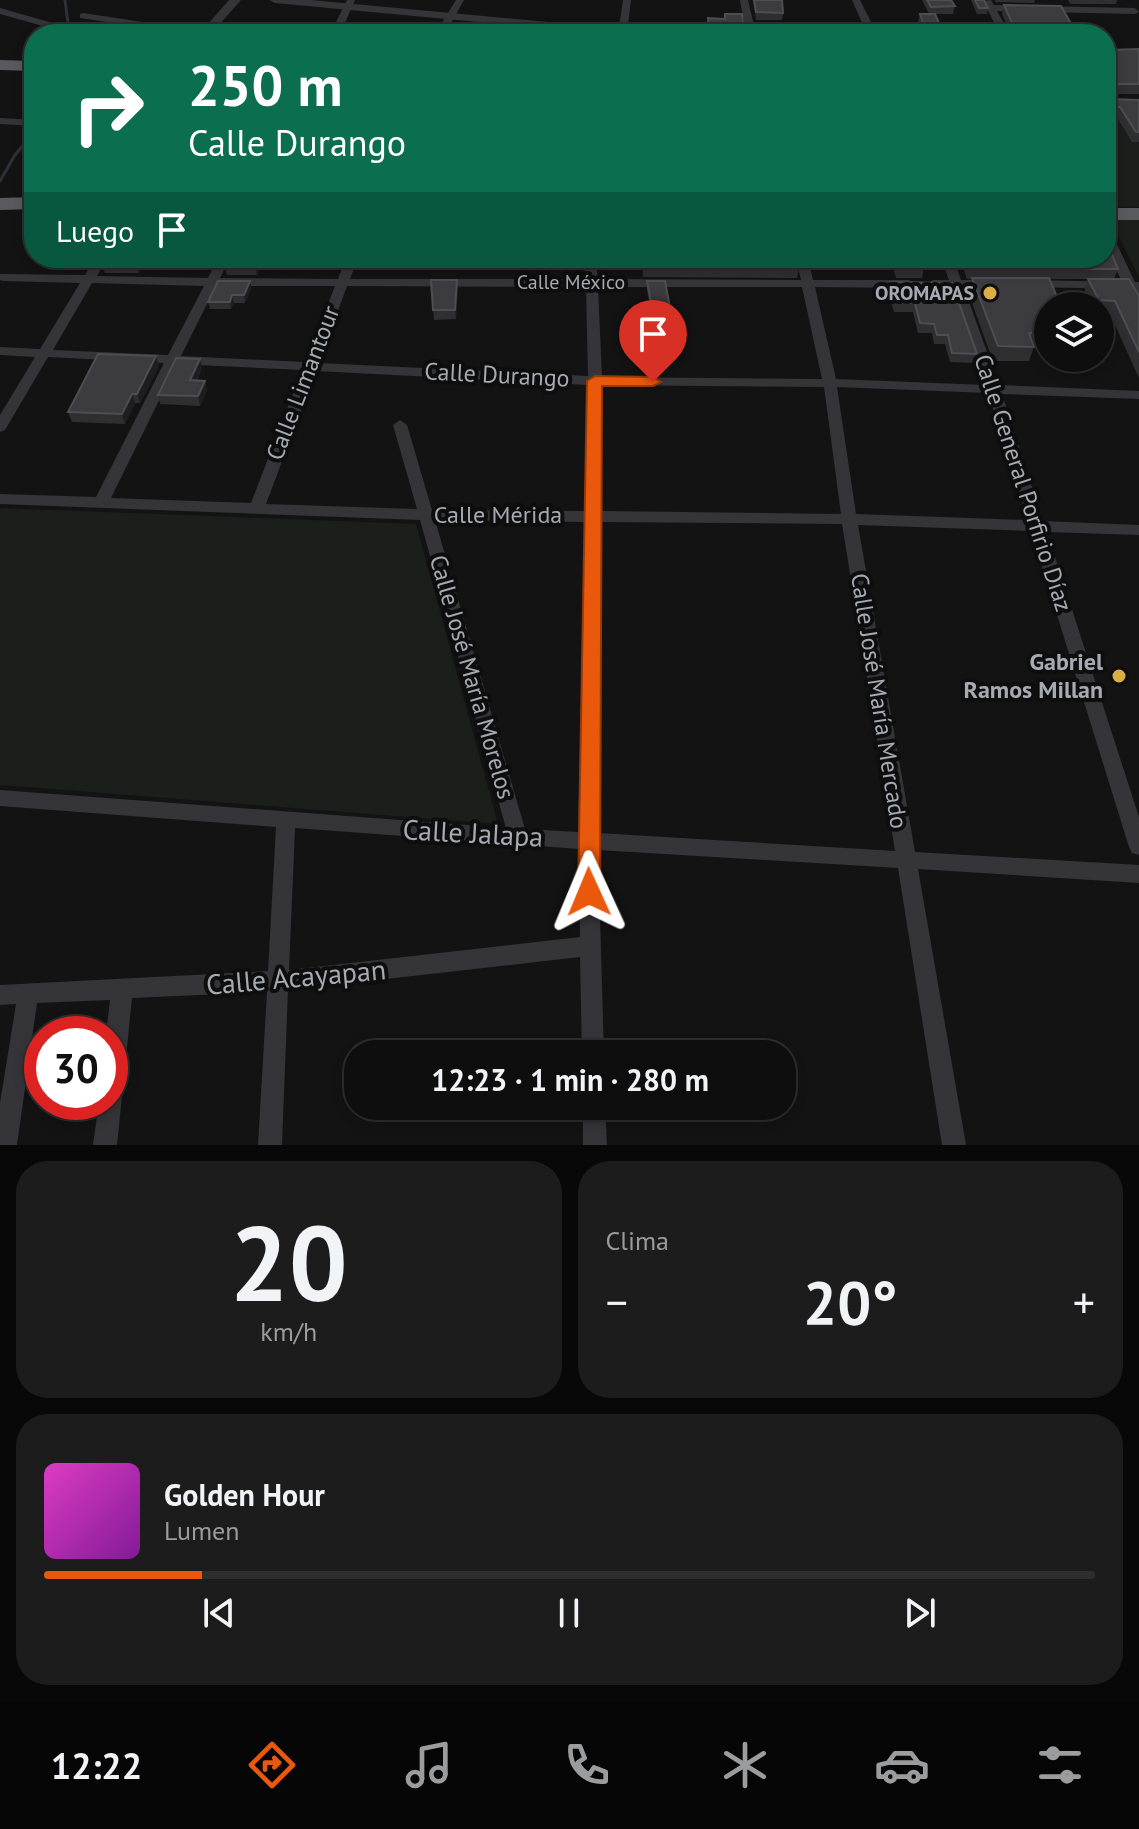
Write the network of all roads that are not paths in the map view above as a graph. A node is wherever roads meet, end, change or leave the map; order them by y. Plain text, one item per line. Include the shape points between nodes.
1 (12, 0) edge
2 (235, 0) edge
3 (275, 0) edge
4 (460, 0) edge
5 (627, 0) edge
6 (744, 0) edge
7 (856, 0) edge
8 (1128, 0) edge
9 (349, 3) edge
10 (989, 4) edge
11 (0, 8) edge
12 (1137, 13) edge
13 (83, 16) dead end
14 (448, 16) junction
15 (47, 24) edge
16 (137, 24) edge
17 (213, 24) edge
18 (340, 24) edge
19 (444, 24) edge
20 (530, 24) edge
21 (624, 24) edge
22 (749, 24) edge
23 (867, 24) edge
24 (1000, 24) edge
25 (0, 65) edge
26 (24, 66) edge
27 (0, 121) edge
28 (24, 122) edge
29 (24, 203) edge
30 (0, 204) edge
31 (1116, 214) edge
32 (1139, 214) edge
33 (1116, 253) edge
34 (94, 268) edge
35 (219, 268) edge
36 (348, 268) edge
37 (590, 268) edge
38 (804, 268) edge
39 (951, 268) edge
40 (3, 277) dead end
41 (86, 280) junction
42 (212, 282) junction
43 (342, 282) junction
44 (592, 282) junction
45 (808, 283) junction
46 (957, 284) junction
47 (1004, 284) edge
48 (1020, 284) edge
49 (1134, 286) edge
50 (1139, 305) edge
51 (0, 351) edge
52 (43, 352) junction
53 (175, 358) junction
54 (310, 365) junction
55 (595, 381) junction
56 (830, 383) junction
57 (993, 387) junction
58 (1139, 395) edge
59 (400, 425) dead end
60 (0, 427) edge
61 (0, 499) edge
62 (101, 503) junction
63 (256, 509) junction
64 (425, 515) junction
65 (594, 515) junction
66 (849, 519) junction
67 (1036, 524) junction
68 (1139, 530) edge
69 (0, 798) edge
70 (286, 820) junction
71 (518, 837) junction
72 (588, 839) junction
73 (1139, 847) edge
74 (905, 859) junction
75 (1139, 874) edge
76 (590, 946) junction
77 (278, 981) junction
78 (122, 989) junction
79 (28, 994) junction
80 (0, 995) edge
81 (119, 1016) edge
82 (593, 1040) edge
83 (108, 1120) edge
84 (594, 1120) edge
85 (5, 1145) edge
86 (105, 1145) edge
87 (270, 1145) edge
88 (595, 1145) edge
89 (954, 1145) edge

1 - 11 street
2 - 17 street
3 - 9 street
4 - 14 street
5 - 21 street
6 - 22 street
7 - 23 street
8 - 12 street
9 - 14 street
9 - 18 street
10 - 12 street
10 - 24 street
11 - 15 street
13 - 16 street
14 - 19 street
14 - 20 street
25 - 26 highway
27 - 28 street
29 - 30 highway
31 - 32 highway
33 - 49 street
34 - 41 street
35 - 42 street
36 - 43 street, Calle Limantour
37 - 44 street
38 - 45 street, Calle José María Mercado
39 - 46 street, Calle General Porfirio Díaz
40 - 41 street, Calle México
41 - 42 street, Calle México
41 - 52 street
42 - 43 street, Calle México
42 - 53 street
43 - 44 street, Calle México
43 - 54 street, Calle Limantour
44 - 45 street, Calle México
44 - 55 street
45 - 46 street, Calle México
45 - 56 street, Calle José María Mercado
46 - 47 street, Calle México
46 - 57 street, Calle General Porfirio Díaz
48 - 49 street
49 - 50 street
51 - 52 street, Calle Durango
52 - 53 street, Calle Durango
52 - 60 street
53 - 54 street, Calle Durango
53 - 62 street
54 - 55 street, Calle Durango
54 - 63 street, Calle Limantour
55 - 56 street, Calle Durango
55 - 65 street
56 - 57 street, Calle Durango
56 - 66 street, Calle José María Mercado
57 - 58 street, Calle Durango
57 - 67 street, Calle General Porfirio Díaz
59 - 64 street, Calle José María Morelos
61 - 62 street, Calle Mérida
62 - 63 street, Calle Mérida
63 - 64 street, Calle Mérida
64 - 65 street, Calle Mérida
64 - 71 street, Calle José María Morelos
65 - 66 street, Calle Mérida
65 - 72 street
66 - 67 street, Calle Mérida
66 - 74 street, Calle José María Mercado
67 - 68 street, Calle Mérida
67 - 73 street, Calle General Porfirio Díaz
69 - 70 street, Calle Jalapa
70 - 71 street, Calle Jalapa
70 - 77 street
71 - 72 street, Calle Jalapa
72 - 74 street, Calle Jalapa
72 - 76 street
74 - 75 street, Calle Jalapa
74 - 89 street, Calle José María Mercado
76 - 77 street, Calle Acayapan
76 - 82 street
77 - 78 street, Calle Acayapan
77 - 87 street
78 - 79 street, Calle Acayapan
78 - 81 street
79 - 80 street, Calle Acayapan
79 - 85 street
83 - 86 street
84 - 88 street

